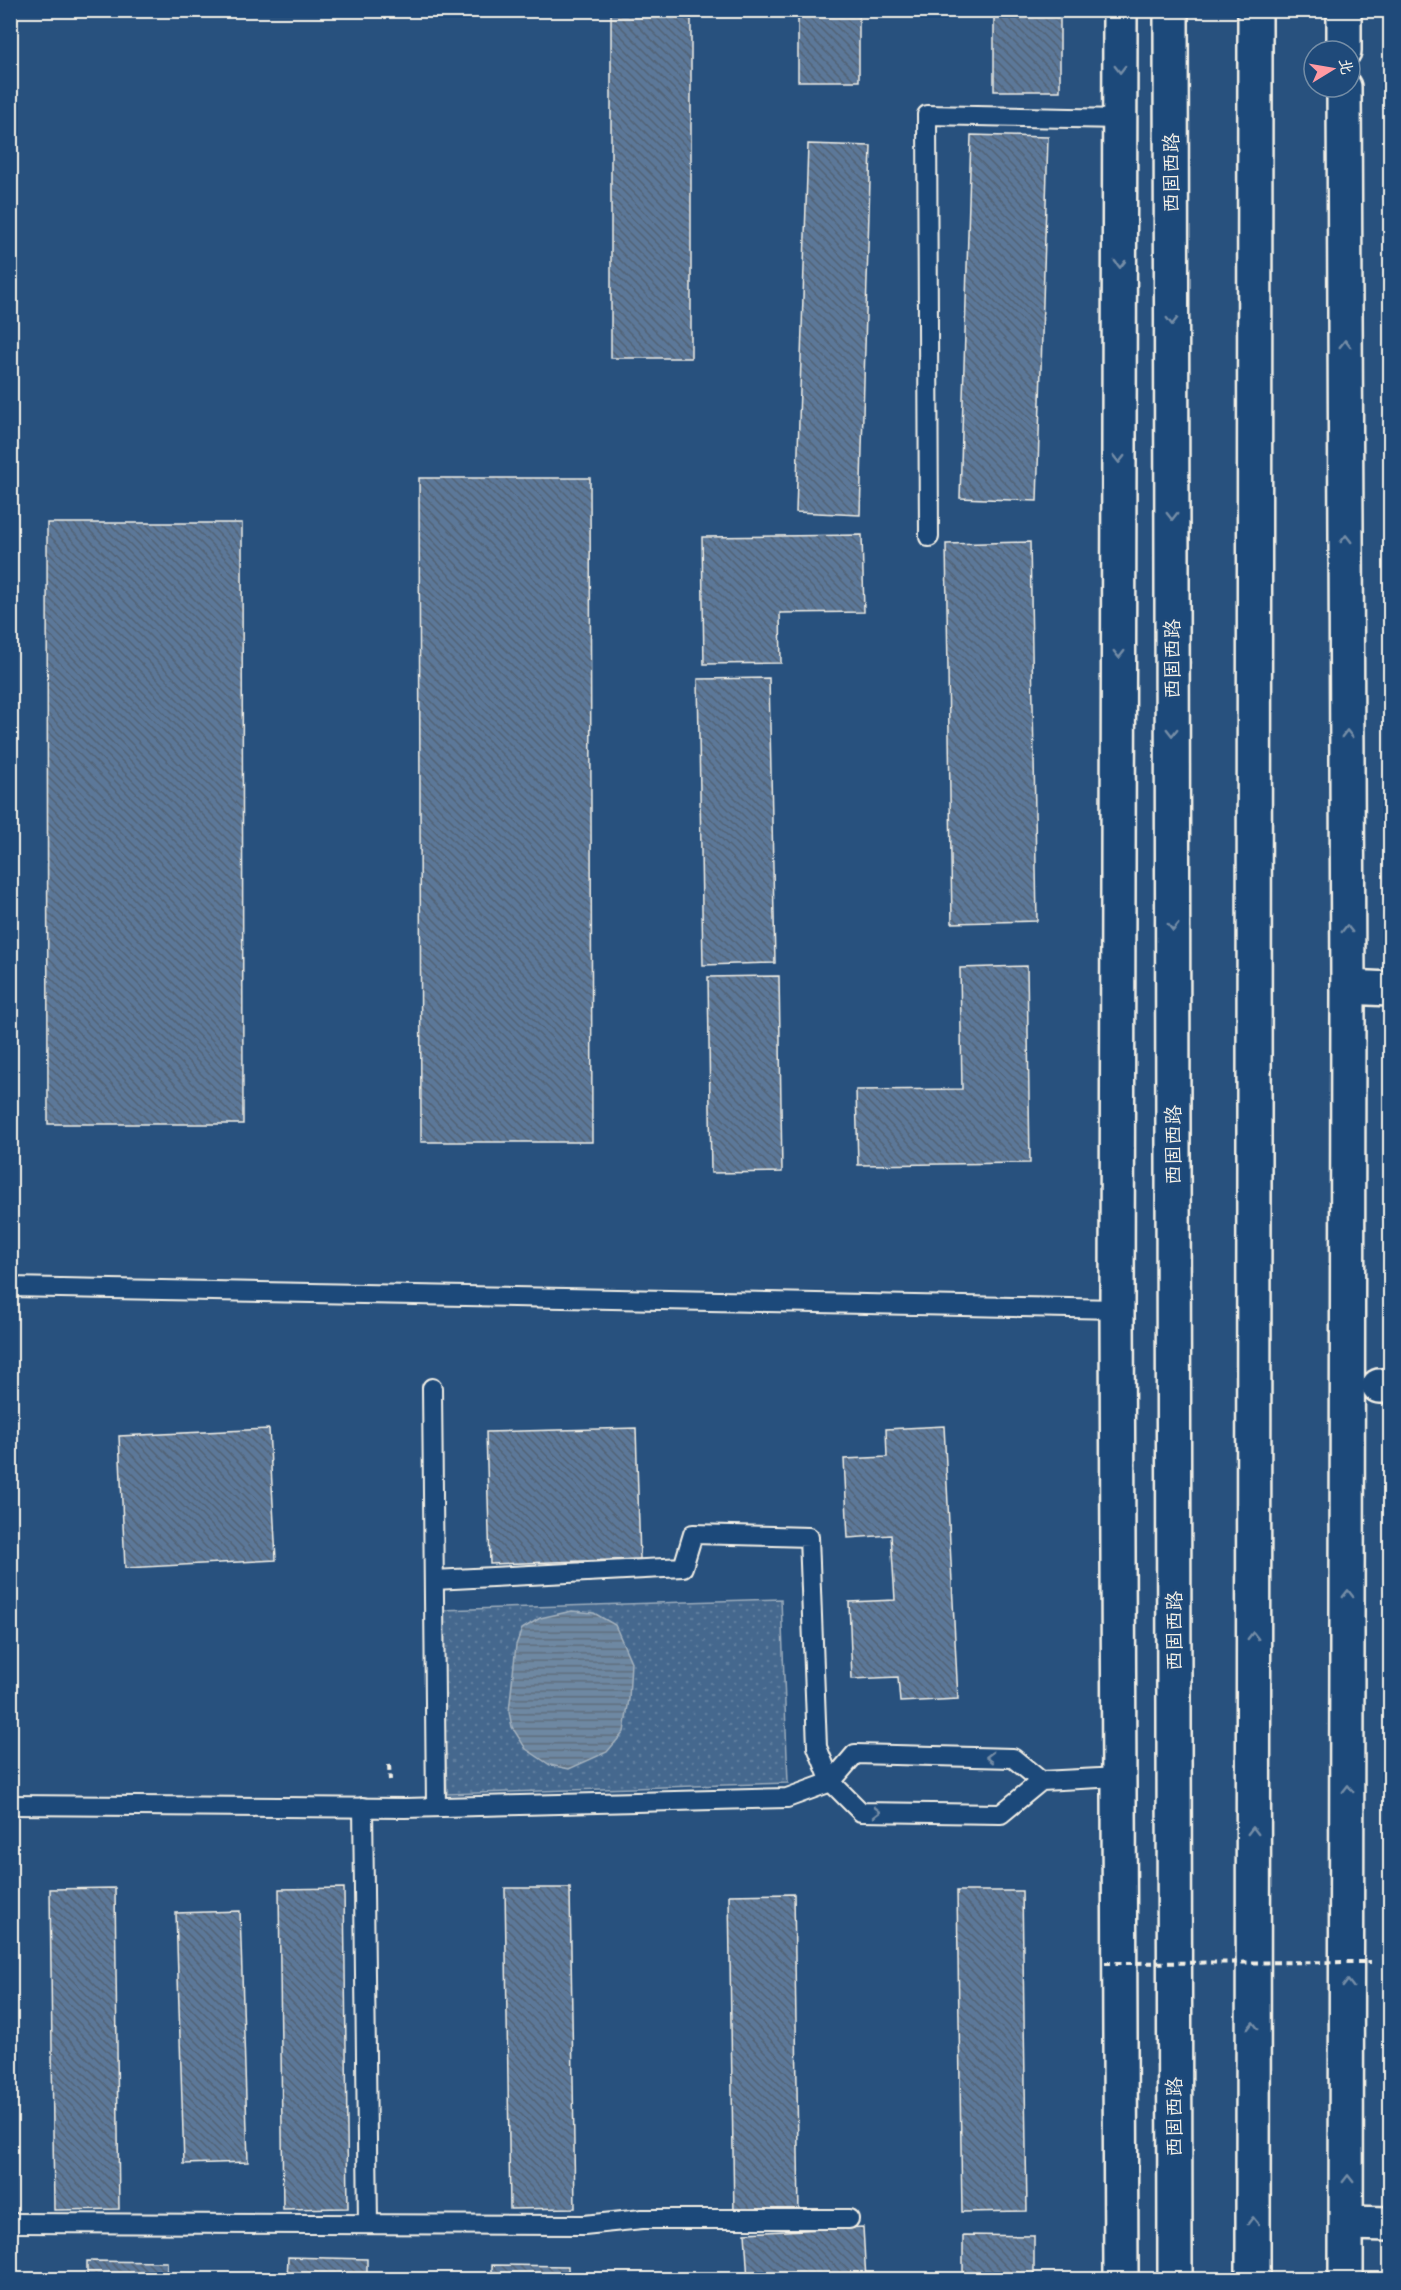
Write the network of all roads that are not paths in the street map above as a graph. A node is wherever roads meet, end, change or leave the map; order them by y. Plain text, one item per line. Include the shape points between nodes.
1 (1120, 10) edge
2 (1171, 10) edge
3 (1255, 10) edge
4 (1344, 10) edge
5 (1344, 39) edge
6 (1344, 99) edge
7 (1120, 119) junction
8 (929, 537) dead end
9 (1348, 987) junction
10 (1390, 989) edge
11 (10, 1287) edge
12 (1117, 1309) junction
13 (432, 1388) dead end
14 (434, 1580) junction
15 (1119, 1777) junction
16 (1041, 1781) junction
17 (831, 1782) junction
18 (10, 1805) edge
19 (363, 1807) junction
20 (436, 1807) junction
21 (849, 2219) dead end
22 (10, 2223) edge
23 (1348, 2223) junction
24 (368, 2224) junction
25 (1390, 2224) edge
26 (1121, 2280) edge
27 (1175, 2280) edge
28 (1253, 2280) edge
29 (1346, 2280) edge

1 -> 7 street
2 -> 27 street, 西固西路
28 -> 3 street
4 - 5 street
9 -> 6 street
7 - 8 lane via 927,115
7 -> 12 street
9 - 10 street
23 -> 9 street
11 - 12 lane
12 - 15 street
13 - 14 lane
14 - 17 lane via 683,1567 693,1534 809,1537 817,1747
14 - 20 lane
15 - 16 lane
15 - 26 street
16 -> 17 lane via 1013,1758 855,1754
17 -> 16 lane via 861,1812 1000,1814
17 - 20 lane via 787,1798
18 - 19 lane
19 - 20 lane
19 - 24 lane
21 - 24 lane via 642,2219 584,2225
22 - 24 lane
23 - 25 street
23 - 29 street

